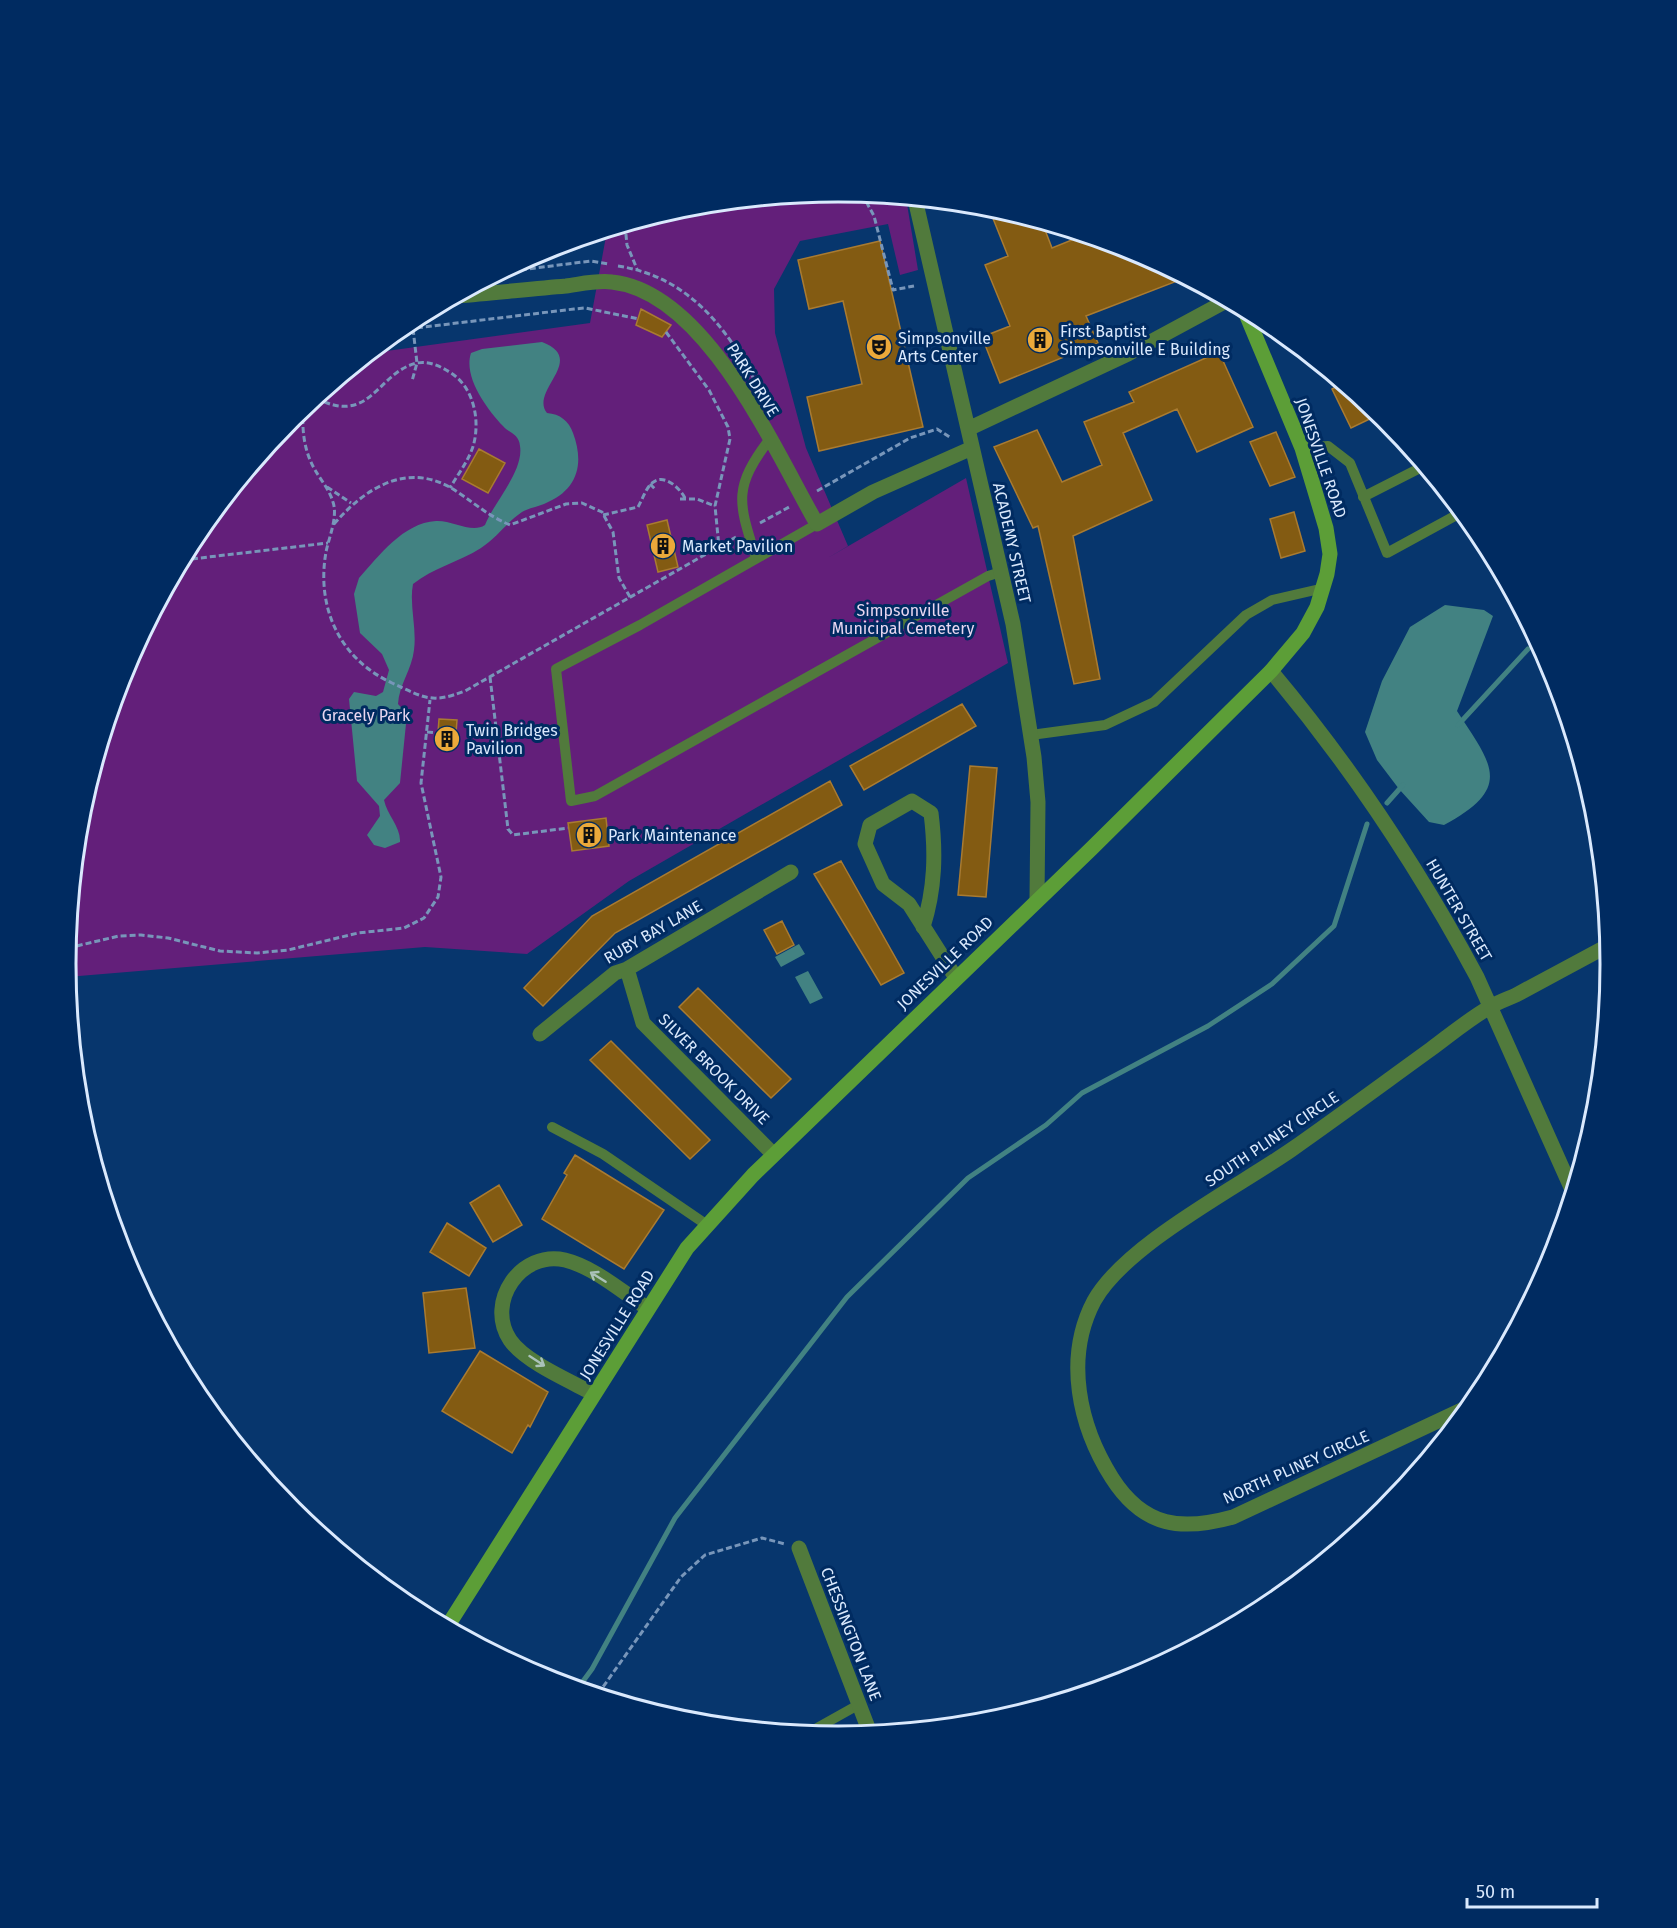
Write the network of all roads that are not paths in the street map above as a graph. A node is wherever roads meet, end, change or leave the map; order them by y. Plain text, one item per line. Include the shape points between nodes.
1 (917, 207) edge
2 (477, 294) edge
3 (1220, 304) edge
4 (1250, 322) edge
5 (968, 429) junction
6 (769, 440) junction
7 (972, 448) junction
8 (1302, 448) junction
9 (1417, 469) edge
10 (1363, 497) junction
11 (1454, 516) edge
12 (817, 524) junction
13 (756, 558) junction
14 (1001, 572) junction
15 (1324, 588) junction
16 (1271, 671) junction
17 (1031, 735) junction
18 (791, 872) dead end
19 (1037, 899) junction
20 (923, 927) junction
21 (1600, 950) edge
22 (627, 969) junction
23 (956, 978) junction
24 (1490, 1006) junction
25 (540, 1034) dead end
26 (552, 1127) dead end
27 (773, 1154) junction
28 (1568, 1182) edge
29 (707, 1225) junction
30 (647, 1308) junction
31 (594, 1394) junction
32 (1453, 1414) edge
33 (1095, 1445) joint
34 (799, 1548) road end
35 (451, 1620) edge
36 (858, 1705) junction
37 (822, 1725) edge
38 (867, 1725) edge

1 - 5 street, ACADEMY STREET
2 - 6 street, PARK DRIVE via 610,281 641,288 683,316 705,339
3 - 5 street via 1128,354
4 - 8 street, JONESVILLE ROAD
5 - 7 street, ACADEMY STREET
6 - 12 street, PARK DRIVE
6 - 13 lane via 749,465 741,492 741,510
7 - 12 street via 873,492
7 - 14 street, ACADEMY STREET
8 - 10 lane via 1329,446 1350,463
8 - 15 street, JONESVILLE ROAD via 1326,528 1330,554
9 - 10 lane
10 - 11 lane via 1388,553
12 - 13 lane
13 - 14 lane via 640,626 556,669 571,801 595,795
14 - 17 street, ACADEMY STREET
15 - 16 street, JONESVILLE ROAD via 1303,633
15 - 17 lane via 1272,600 1246,615 1154,702 1105,725
16 - 19 street, JONESVILLE ROAD
16 - 24 street, HUNTER STREET via 1404,851
17 - 19 street, ACADEMY STREET via 1038,802
18 - 22 street, RUBY BAY LANE
19 - 23 street, JONESVILLE ROAD
20 - 20 street via 909,904 883,884 866,844 870,825 912,801 931,813 935,849 932,897
20 - 23 street
21 - 24 street, SOUTH PLINEY CIRCLE
22 - 25 street, RUBY BAY LANE via 615,974
22 - 27 street, SILVER BROOK DRIVE via 643,1023
23 - 27 street, JONESVILLE ROAD
24 - 28 street, HUNTER STREET
24 - 33 street, SOUTH PLINEY CIRCLE via 1291,1150 1151,1242 1103,1286 1087,1317 1077,1364 1083,1409
26 - 29 lane via 603,1154
27 - 29 street, JONESVILLE ROAD
29 - 30 street, JONESVILLE ROAD
30 - 31 street, JONESVILLE ROAD
30 -> 31 street via 578,1264 563,1259 525,1267 508,1285 502,1315 510,1339 538,1363
31 - 35 street, JONESVILLE ROAD
32 - 33 street, NORTH PLINEY CIRCLE via 1233,1517 1197,1526 1164,1522 1140,1509 1114,1482
34 - 36 street, CHESSINGTON LANE
36 - 37 lane
36 - 38 street, CHESSINGTON LANE

